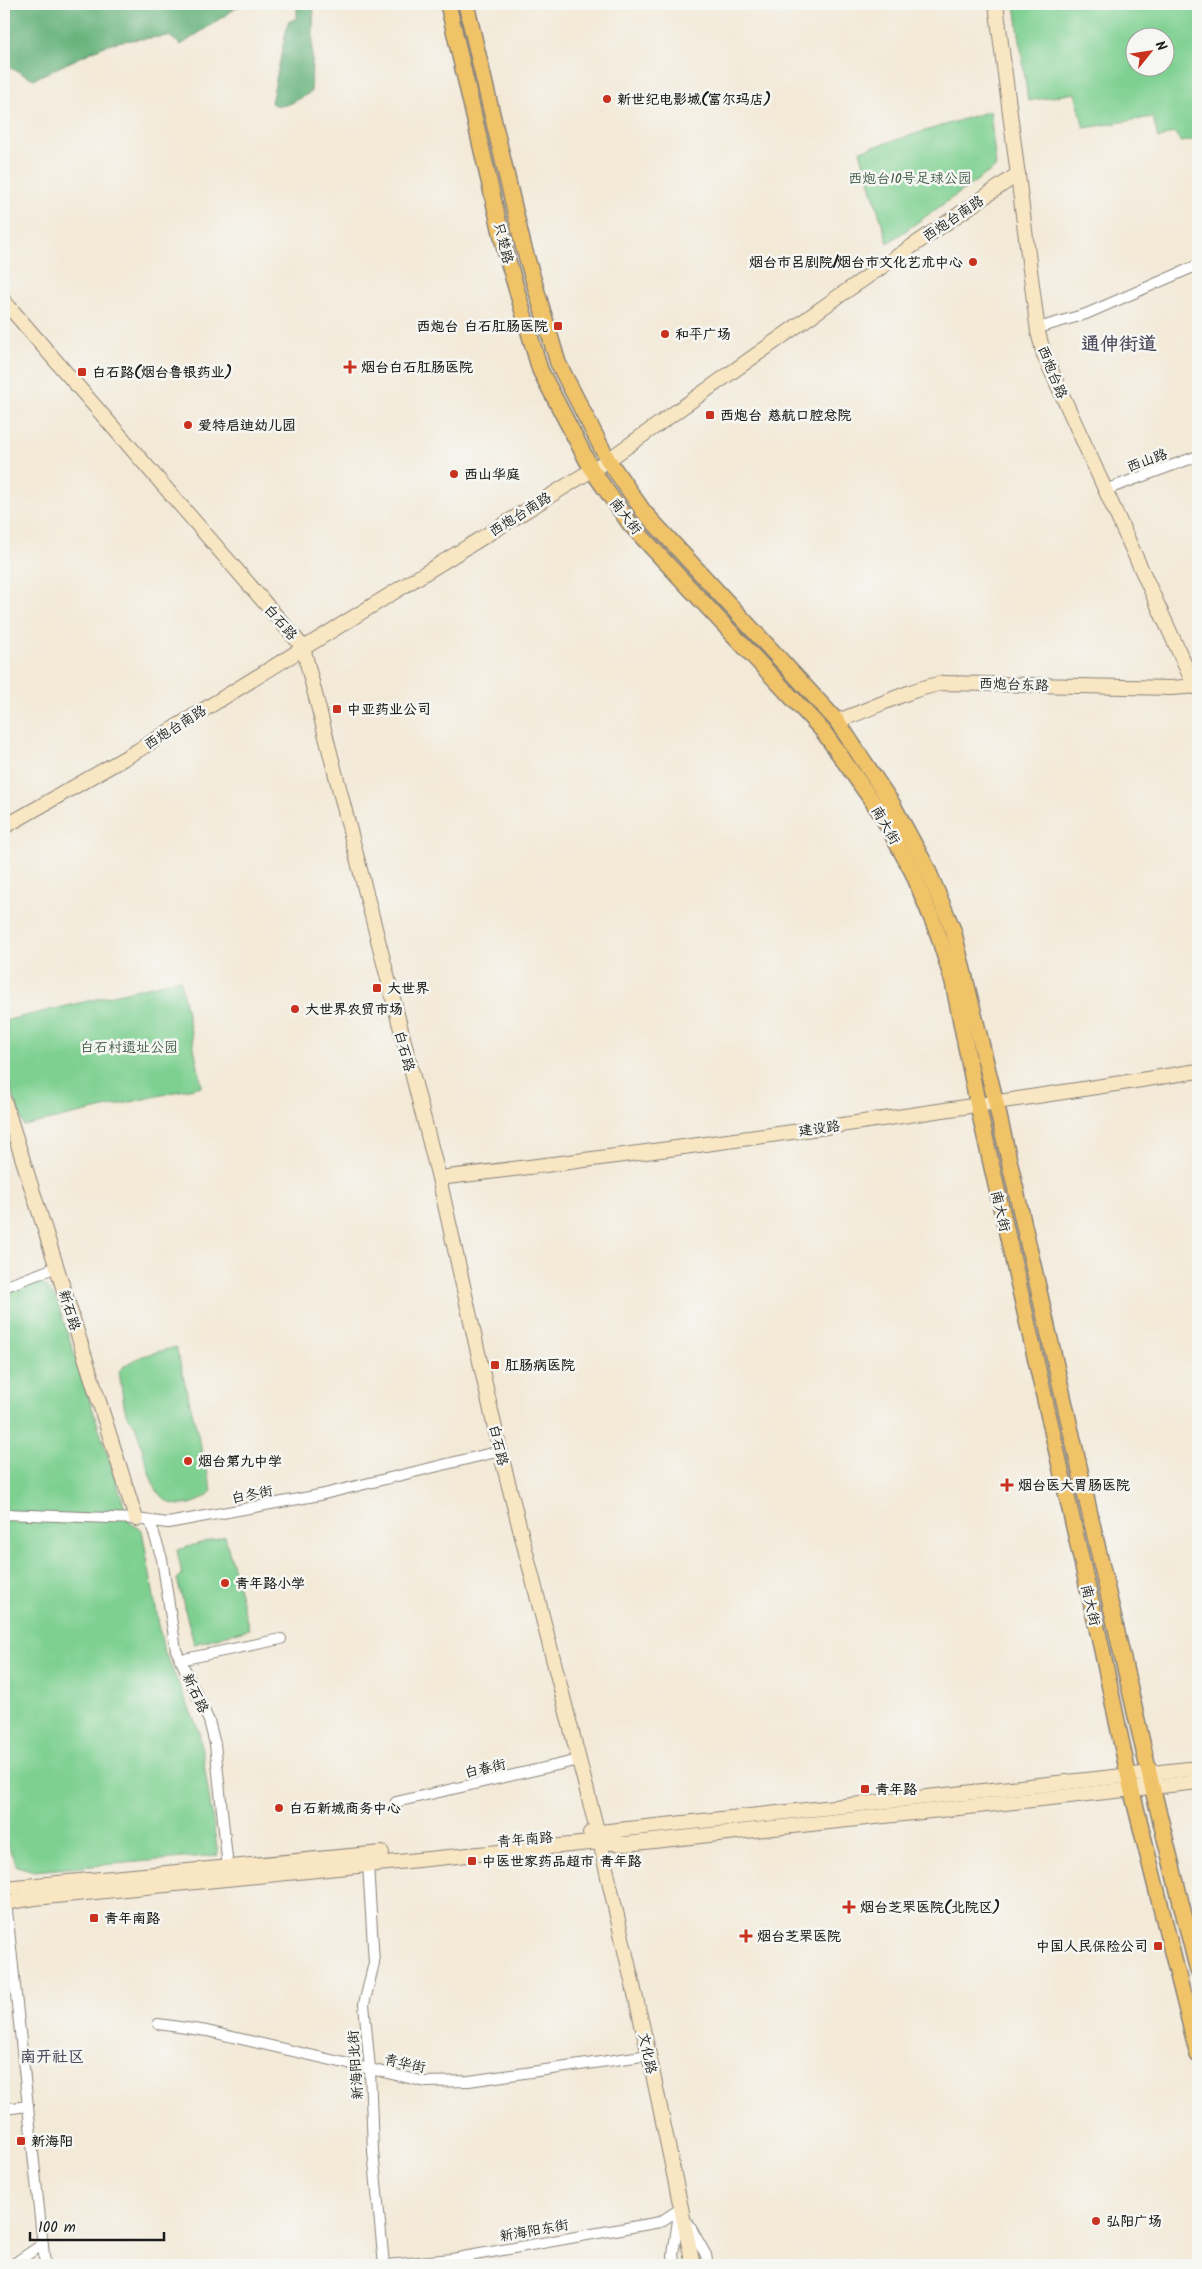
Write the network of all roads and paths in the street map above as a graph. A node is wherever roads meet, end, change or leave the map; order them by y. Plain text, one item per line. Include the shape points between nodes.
1 (448, 4) edge
2 (466, 4) edge
3 (990, 4) edge
4 (997, 10) edge
5 (1018, 174) junction
6 (1198, 265) edge
7 (4, 301) edge
8 (1038, 328) junction
9 (1198, 456) edge
10 (608, 460) junction
11 (592, 470) junction
12 (1105, 490) junction
13 (303, 647) junction
14 (1197, 688) edge
15 (837, 720) junction
16 (4, 827) edge
17 (1198, 1071) edge
18 (4, 1100) edge
19 (996, 1103) junction
20 (978, 1106) junction
21 (439, 1178) junction
22 (57, 1267) junction
23 (4, 1287) edge
24 (500, 1451) junction
25 (4, 1514) edge
26 (143, 1520) junction
27 (281, 1639) dead end
28 (180, 1660) junction
29 (579, 1760) junction
30 (1198, 1768) edge
31 (1150, 1779) junction
32 (1129, 1781) junction
33 (1198, 1782) edge
34 (396, 1802) dead end
35 (599, 1837) junction
36 (368, 1864) junction
37 (228, 1868) junction
38 (4, 1886) edge
39 (5, 1903) edge
40 (1198, 1971) edge
41 (158, 2024) dead end
42 (649, 2055) junction
43 (1198, 2055) edge
44 (370, 2069) junction
45 (28, 2106) junction
46 (4, 2109) edge
47 (680, 2208) junction
48 (43, 2244) junction
49 (691, 2258) edge
50 (453, 2262) edge
51 (12, 2265) edge
52 (45, 2265) edge
53 (386, 2265) edge
54 (675, 2265) edge
55 (708, 2265) edge

1 - 11 main road, 只楚路 via 505,250 540,370
2 - 10 main road, 只楚路 via 523,245 558,363
3 - 4 street, 西炮台路
4 - 5 street, 西炮台路
5 - 8 street, 西炮台路
5 - 10 street, 西炮台南路
6 - 8 street via 1086,314
7 - 13 street, 白石路
8 - 12 street, 西炮台路 via 1044,355
9 - 12 street, 西山路
10 - 11 street, 西炮台南路
10 - 15 main road, 南大街 via 644,512
11 - 13 street, 西炮台南路
11 - 20 main road, 南大街 via 630,524 823,732 880,812 913,873 938,934 953,982
12 - 14 street, 西炮台路
13 - 16 street, 西炮台南路 via 137,751
13 - 21 street, 白石路
14 - 15 street, 西炮台东路 via 943,682 920,687
15 - 19 main road, 南大街 via 893,805 949,921
17 - 19 street, 建设路
18 - 22 street, 新石路
19 - 20 street, 建设路
19 - 31 main road, 南大街
20 - 21 street, 建设路 via 602,1159
20 - 32 main road, 南大街
21 - 24 street, 白石路
22 - 23 street
22 - 26 street, 新石路
24 - 26 street, 白冬街 via 311,1497 168,1523
24 - 29 street, 白石路
25 - 26 street, 白冬街
26 - 28 street, 新石路 via 162,1559
27 - 28 street
28 - 37 street, 新石路 via 209,1721 215,1744
29 - 34 street, 白春街
29 - 35 street, 白石路
30 - 31 street
31 - 32 street
31 - 33 street
31 - 40 main road, 南大街
32 - 35 street
32 - 43 main road, 南大街
35 - 36 street, 青年南路
35 - 37 street, 青年南路
35 - 42 street, 文化路
36 - 39 street, 青年南路
36 - 44 street, 新海阳北街 via 374,1963 364,2004
37 - 38 street, 青年南路
38 - 39 street
39 - 45 street
41 - 44 street, 青华街 via 207,2031
42 - 44 street, 青华街 via 468,2081 426,2082
42 - 47 street, 文化路
44 - 53 street, 新海阳北街 via 373,2151
45 - 46 street
45 - 48 street
47 - 49 street, 文化路
47 - 50 street, 新海阳东街 via 660,2222
47 - 54 street via 673,2255
47 - 55 street via 706,2255
48 - 51 street
48 - 52 street
50 - 53 street, 新海阳东街

